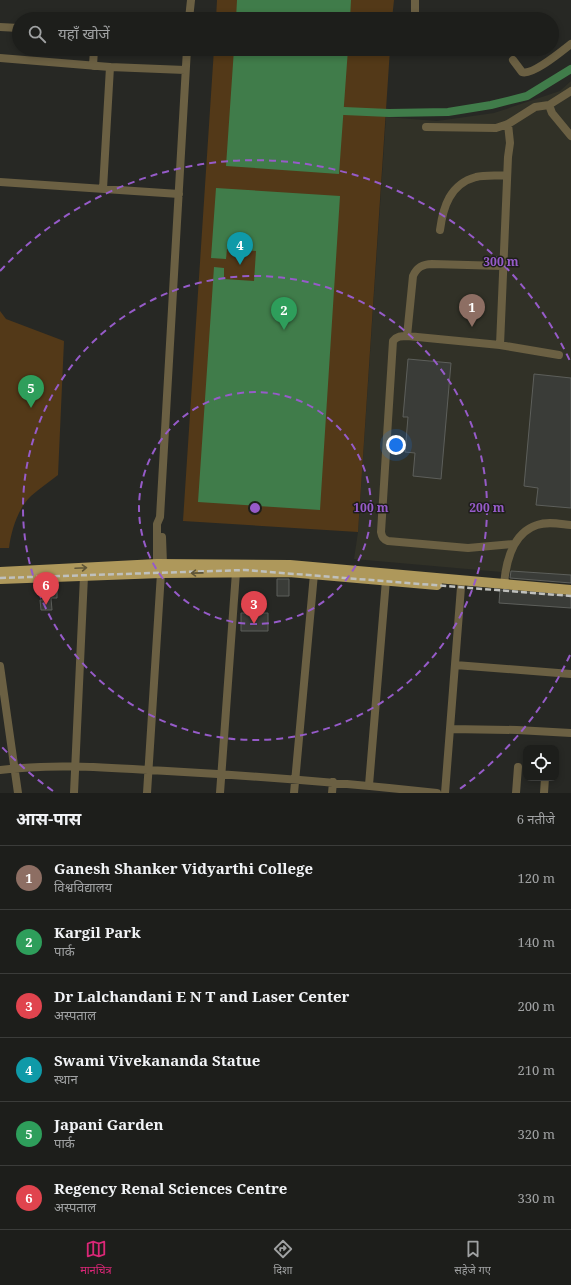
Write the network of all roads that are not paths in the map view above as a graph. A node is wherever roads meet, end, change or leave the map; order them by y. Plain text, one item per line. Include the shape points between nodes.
1 (190, 0) edge
2 (415, 0) edge
3 (189, 12) edge
4 (415, 12) edge
5 (0, 28) edge
6 (12, 28) edge
7 (571, 44) edge
8 (559, 53) edge
9 (94, 56) edge
10 (186, 56) edge
11 (555, 56) edge
12 (0, 58) edge
13 (514, 60) dead end
14 (93, 66) junction
15 (110, 68) junction
16 (185, 70) junction
17 (571, 91) edge
18 (549, 105) junction
19 (508, 124) junction
20 (426, 127) dead end
21 (571, 136) edge
22 (507, 175) junction
23 (0, 182) edge
24 (103, 189) junction
25 (179, 194) junction
26 (440, 230) dead end
27 (503, 266) junction
28 (407, 336) junction
29 (500, 345) junction
30 (559, 355) dead end
31 (571, 525) edge
32 (514, 544) junction
33 (160, 567) junction
34 (0, 572) edge
35 (236, 572) junction
36 (314, 574) junction
37 (84, 576) junction
38 (0, 579) edge
39 (416, 579) junction
40 (386, 580) junction
41 (504, 584) junction
42 (461, 587) junction
43 (571, 590) edge
44 (571, 596) edge
45 (455, 665) junction
46 (0, 670) edge
47 (571, 674) edge
48 (450, 729) junction
49 (571, 734) edge
50 (76, 767) junction
51 (518, 767) dead end
52 (14, 768) junction
53 (0, 770) edge
54 (148, 770) junction
55 (221, 774) junction
56 (295, 779) junction
57 (545, 781) edge
58 (333, 782) junction
59 (369, 785) junction
60 (18, 793) edge
61 (74, 793) edge
62 (147, 793) edge
63 (220, 793) edge
64 (294, 793) edge
65 (332, 793) edge
66 (437, 793) edge
67 (445, 793) edge
68 (516, 793) edge
69 (544, 793) edge

1 - 3 street
2 - 4 street
5 - 6 street
7 - 8 street
9 - 14 street
10 - 16 street
11 - 13 street via 527,73 522,72
12 - 14 street
14 - 15 street
15 - 16 street
15 - 24 street
16 - 25 street
17 - 18 street
18 - 19 street via 535,107
18 - 21 street via 552,113
19 - 20 street via 489,128
19 - 22 street via 510,143
22 - 26 street via 476,177 460,185 448,198
22 - 27 street
23 - 24 street
24 - 25 street
25 - 33 street via 160,517 157,524
27 - 28 street via 425,264 419,267 413,276
27 - 29 street
28 - 29 street
28 - 32 street via 396,338 392,347 381,532 384,540 468,548
29 - 30 street
31 - 32 street via 537,525 527,530
32 - 41 street via 506,566
34 -> 33 main road
35 -> 33 main road
33 - 37 main road
33 - 39 main road via 290,565
33 - 54 street
35 - 36 main road
35 - 55 street
36 - 40 main road
36 - 56 street
37 - 38 main road
37 - 50 street
39 - 40 main road
39 - 41 main road
39 - 42 main road
40 - 59 street
41 - 43 main road
42 - 44 main road
42 - 45 street
45 - 47 street
45 - 48 street
46 - 52 street
48 - 49 street
48 - 67 street
50 - 52 street
50 - 54 street
50 - 61 street
51 - 68 street
52 - 53 street
52 - 60 street
54 - 55 street
54 - 62 street
55 - 56 street
55 - 63 street
56 - 58 street
56 - 64 street
57 - 69 street
58 - 59 street
58 - 65 street
59 - 66 street

